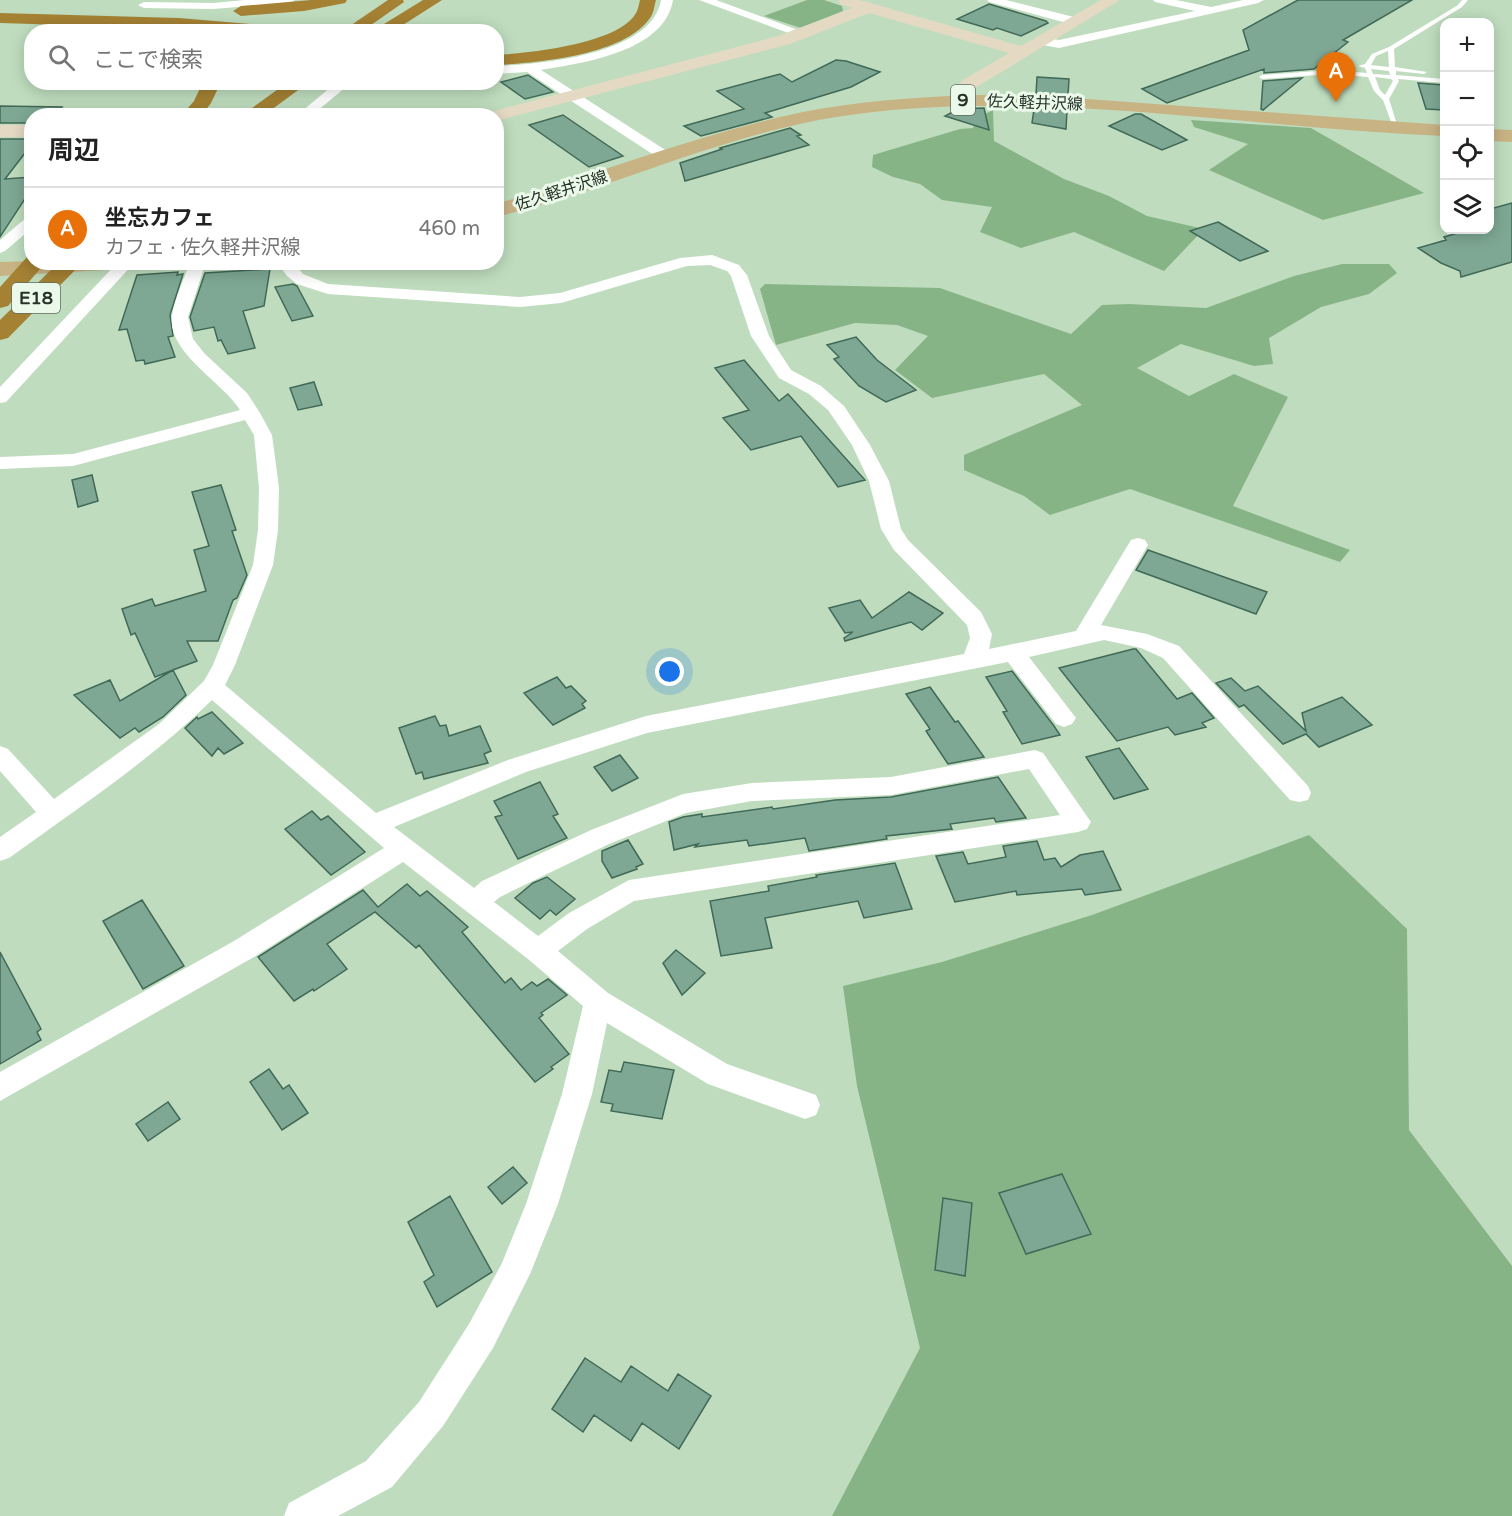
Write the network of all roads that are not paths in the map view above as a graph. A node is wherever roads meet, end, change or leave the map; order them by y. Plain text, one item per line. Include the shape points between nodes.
1 (289, 0) edge
2 (339, 0) edge
3 (399, 0) edge
4 (421, 0) edge
5 (434, 0) edge
6 (648, 0) edge
7 (667, 0) edge
8 (705, 0) edge
9 (842, 0) edge
10 (993, 0) edge
11 (1112, 0) edge
12 (1159, 0) edge
13 (1258, 0) edge
14 (1465, 0) edge
15 (629, 1) edge
16 (144, 5) dead end
17 (866, 8) junction
18 (1213, 11) junction
19 (0, 18) edge
20 (71, 18) junction
21 (1074, 21) junction
22 (191, 24) edge
23 (362, 24) edge
24 (384, 24) edge
25 (393, 24) edge
26 (24, 28) edge
27 (0, 29) edge
28 (24, 30) edge
29 (803, 33) junction
30 (1041, 41) junction
31 (1391, 48) junction
32 (1022, 52) junction
33 (504, 53) edge
34 (504, 59) edge
35 (1367, 66) junction
36 (1392, 67) junction
37 (530, 68) junction
38 (504, 70) edge
39 (1330, 72) junction
40 (1370, 75) junction
41 (1262, 77) dead end
42 (1393, 77) junction
43 (1440, 78) edge
44 (1440, 80) edge
45 (208, 90) edge
46 (265, 90) edge
47 (281, 90) edge
48 (286, 90) edge
49 (336, 90) edge
50 (574, 96) junction
51 (1386, 99) junction
52 (959, 100) junction
53 (198, 108) edge
54 (249, 108) edge
55 (252, 108) edge
56 (253, 108) edge
57 (312, 108) edge
58 (504, 114) edge
59 (1396, 127) junction
60 (0, 131) edge
61 (24, 131) edge
62 (1440, 131) edge
63 (1494, 135) edge
64 (1512, 136) edge
65 (665, 156) junction
66 (504, 208) edge
67 (24, 227) edge
68 (0, 248) edge
69 (24, 268) edge
70 (0, 269) edge
71 (28, 270) edge
72 (35, 270) edge
73 (64, 270) edge
74 (113, 270) edge
75 (195, 270) edge
76 (289, 270) edge
77 (0, 303) edge
78 (0, 333) edge
79 (0, 398) edge
80 (250, 413) junction
81 (0, 463) edge
82 (1138, 545) dead end
83 (1088, 636) junction
84 (1013, 653) junction
85 (972, 660) junction
86 (212, 687) junction
87 (1064, 718) dead end
88 (0, 755) edge
89 (1299, 793) dead end
90 (52, 814) junction
91 (374, 825) junction
92 (404, 848) junction
93 (0, 851) edge
94 (474, 903) junction
95 (538, 951) junction
96 (598, 1002) junction
97 (0, 1087) edge
98 (806, 1105) dead end
99 (302, 1516) edge

1 - 16 street via 213,6
2 - 20 highway via 252,11
3 - 23 highway
4 - 24 highway
5 - 25 highway
6 - 34 highway via 646,13 639,21 605,40 553,55
7 - 37 street via 663,16 629,43
8 - 29 street
9 - 17 street
10 - 21 street
11 - 21 street
12 - 18 street
13 - 18 street
14 - 31 lane
15 - 33 highway via 626,17 596,36 541,50
17 - 29 street
17 - 32 street
18 - 30 street via 1068,42
19 - 20 highway
20 - 22 highway
21 - 30 street
26 - 27 highway
27 - 28 highway
29 - 50 street
30 - 32 street
31 - 35 lane via 1374,55
31 - 36 lane
32 - 52 street via 969,84 961,91
35 - 36 lane
35 - 39 lane via 1341,67
35 - 40 lane
36 - 42 lane
36 - 43 lane
37 - 38 street
37 - 50 street
39 - 40 lane
39 - 41 lane
40 - 42 lane
40 - 51 lane via 1377,91
42 - 44 lane
42 - 51 lane via 1396,81
45 - 53 highway
46 - 54 highway
47 - 55 highway
48 - 56 highway
49 - 57 street
50 - 58 street
50 - 65 street
51 - 59 lane
52 - 59 main road, 佐久軽井沢線 / 9 via 1046,101
52 - 65 main road, 佐久軽井沢線 / 9 via 810,116
59 - 62 main road, 佐久軽井沢線 / 9
60 - 61 street
63 - 64 main road
65 - 66 main road, 佐久軽井沢線 / 9
67 - 68 street
69 - 70 main road
71 - 77 highway
72 - 77 highway, E18
73 - 78 highway, E18
74 - 79 street
75 - 80 street via 180,317 185,339 199,358 241,397
76 - 85 street via 312,285 328,289 507,302 561,298 686,261 712,260 733,268 760,336 785,374 835,406 861,445 879,481 891,530 901,545 980,628 982,642
80 - 81 street via 73,460
80 - 86 street via 263,435 269,488 268,530 263,565
82 - 83 street via 1087,630
83 - 84 street
83 - 89 street via 1104,632 1171,652
84 - 85 street
84 - 87 street
85 - 91 street via 646,725 517,766
86 - 90 street via 167,729
86 - 91 street
88 - 90 street
90 - 93 street
91 - 92 street
92 - 94 street
92 - 97 street via 244,949
94 - 95 street
94 - 95 street via 491,889 647,816 683,804 741,794 891,786 1035,759 1078,822 629,891 578,921
95 - 96 street
96 - 98 street via 718,1074
96 - 99 street via 577,1094 542,1204 514,1274 481,1336 431,1414 379,1474

